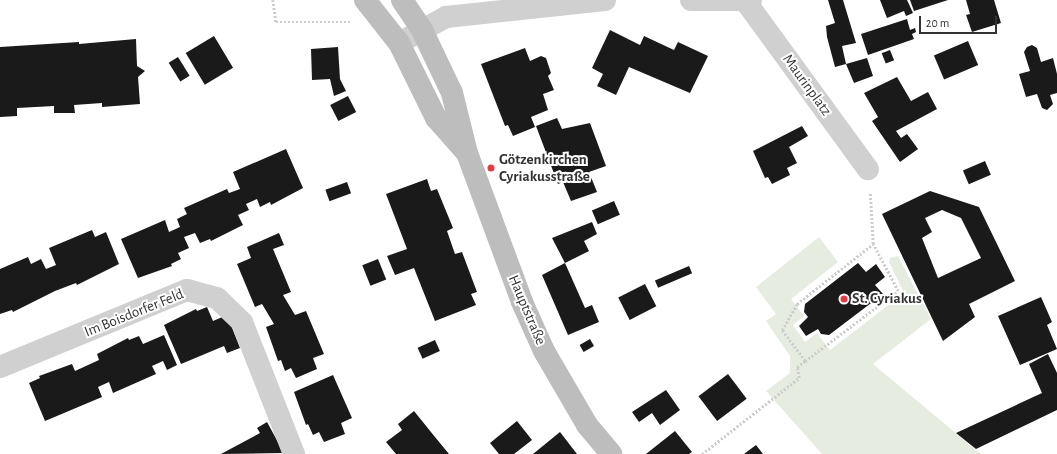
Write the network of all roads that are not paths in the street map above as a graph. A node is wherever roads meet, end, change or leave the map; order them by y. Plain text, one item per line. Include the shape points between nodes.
1 (365, 0) edge
2 (402, 0) edge
3 (605, 0) edge
4 (691, 0) edge
5 (748, 1) edge
6 (422, 30) junction
7 (399, 43) junction
8 (466, 153) junction
9 (868, 169) road end
10 (0, 368) edge
11 (294, 454) edge
12 (611, 454) edge

1 - 7 main road, Hauptstraße
2 - 6 main road, Hauptstraße
3 - 6 street via 446,17
4 - 5 street
5 - 9 street, Maurinplatz
6 - 7 street
6 - 8 main road, Hauptstraße via 452,93
7 - 8 main road, Hauptstraße via 436,118
8 - 12 main road, Hauptstraße via 522,302 544,351 587,425
10 - 11 street, Im Boisdorfer Feld via 187,290 217,298 242,322

